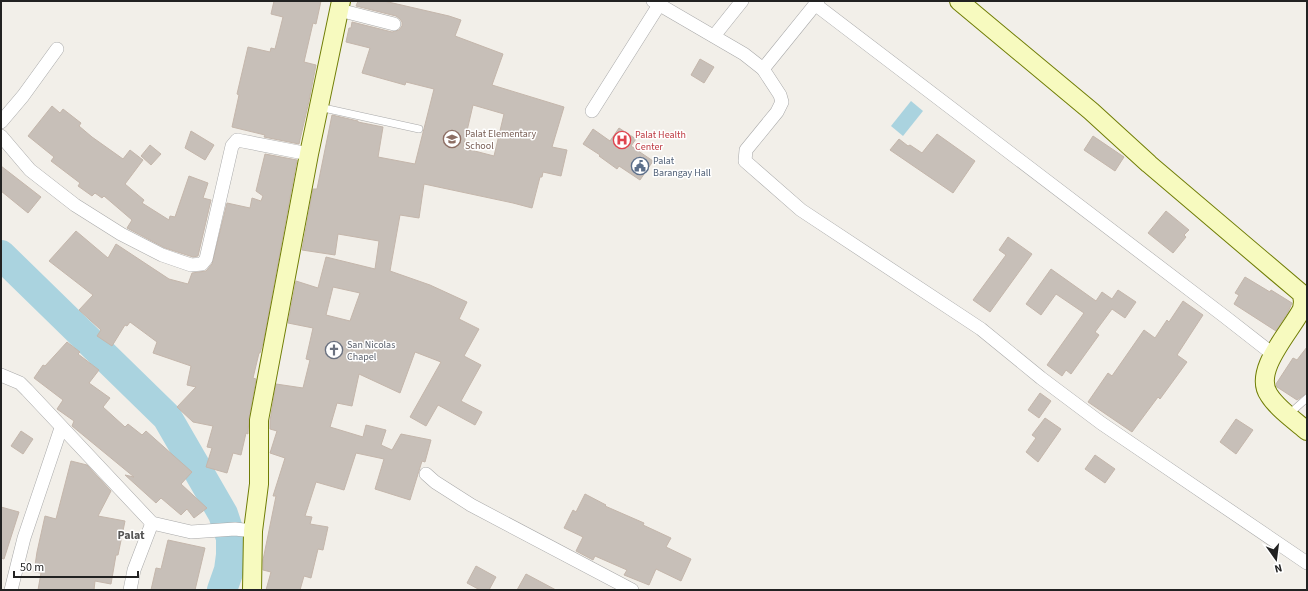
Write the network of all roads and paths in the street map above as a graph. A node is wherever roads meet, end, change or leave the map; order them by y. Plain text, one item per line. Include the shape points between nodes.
1 (742, 1) edge
2 (959, 1) edge
3 (656, 3) edge
4 (817, 3) edge
5 (340, 5) edge
6 (394, 24) dead end
7 (714, 36) junction
8 (57, 48) dead end
9 (762, 69) junction
10 (319, 107) junction
11 (592, 111) dead end
12 (1, 122) edge
13 (419, 129) dead end
14 (1, 136) edge
15 (309, 154) junction
16 (1274, 355) junction
17 (1, 375) edge
18 (1307, 398) edge
19 (1288, 415) junction
20 (62, 428) junction
21 (1307, 431) edge
22 (426, 474) dead end
23 (152, 523) junction
24 (253, 531) junction
25 (1307, 563) edge
26 (11, 590) edge
27 (130, 590) edge
28 (252, 590) edge
29 (632, 590) edge

1 - 7 street
2 - 16 street via 1091,111 1149,164 1302,294 1302,309
3 - 7 street
3 - 11 street
4 - 9 street
4 - 16 street
5 - 6 street
5 - 10 street
7 - 9 street via 744,54
8 - 12 street
9 - 25 street via 782,102 746,150 745,161 801,210 981,328 1040,378 1101,423
10 - 13 lane
10 - 15 street
14 - 15 street via 30,170 75,205 121,234 162,255 191,265 202,264 206,259 232,146 238,140
15 - 24 street via 259,420 259,484
16 - 19 street via 1268,364 1264,383 1268,394
17 - 20 street via 20,383
18 - 19 lane
19 - 21 street
20 - 23 street
20 - 26 street via 24,538
22 - 29 street via 470,505
23 - 24 street via 191,532 235,529
23 - 27 street via 134,570
24 - 28 street

